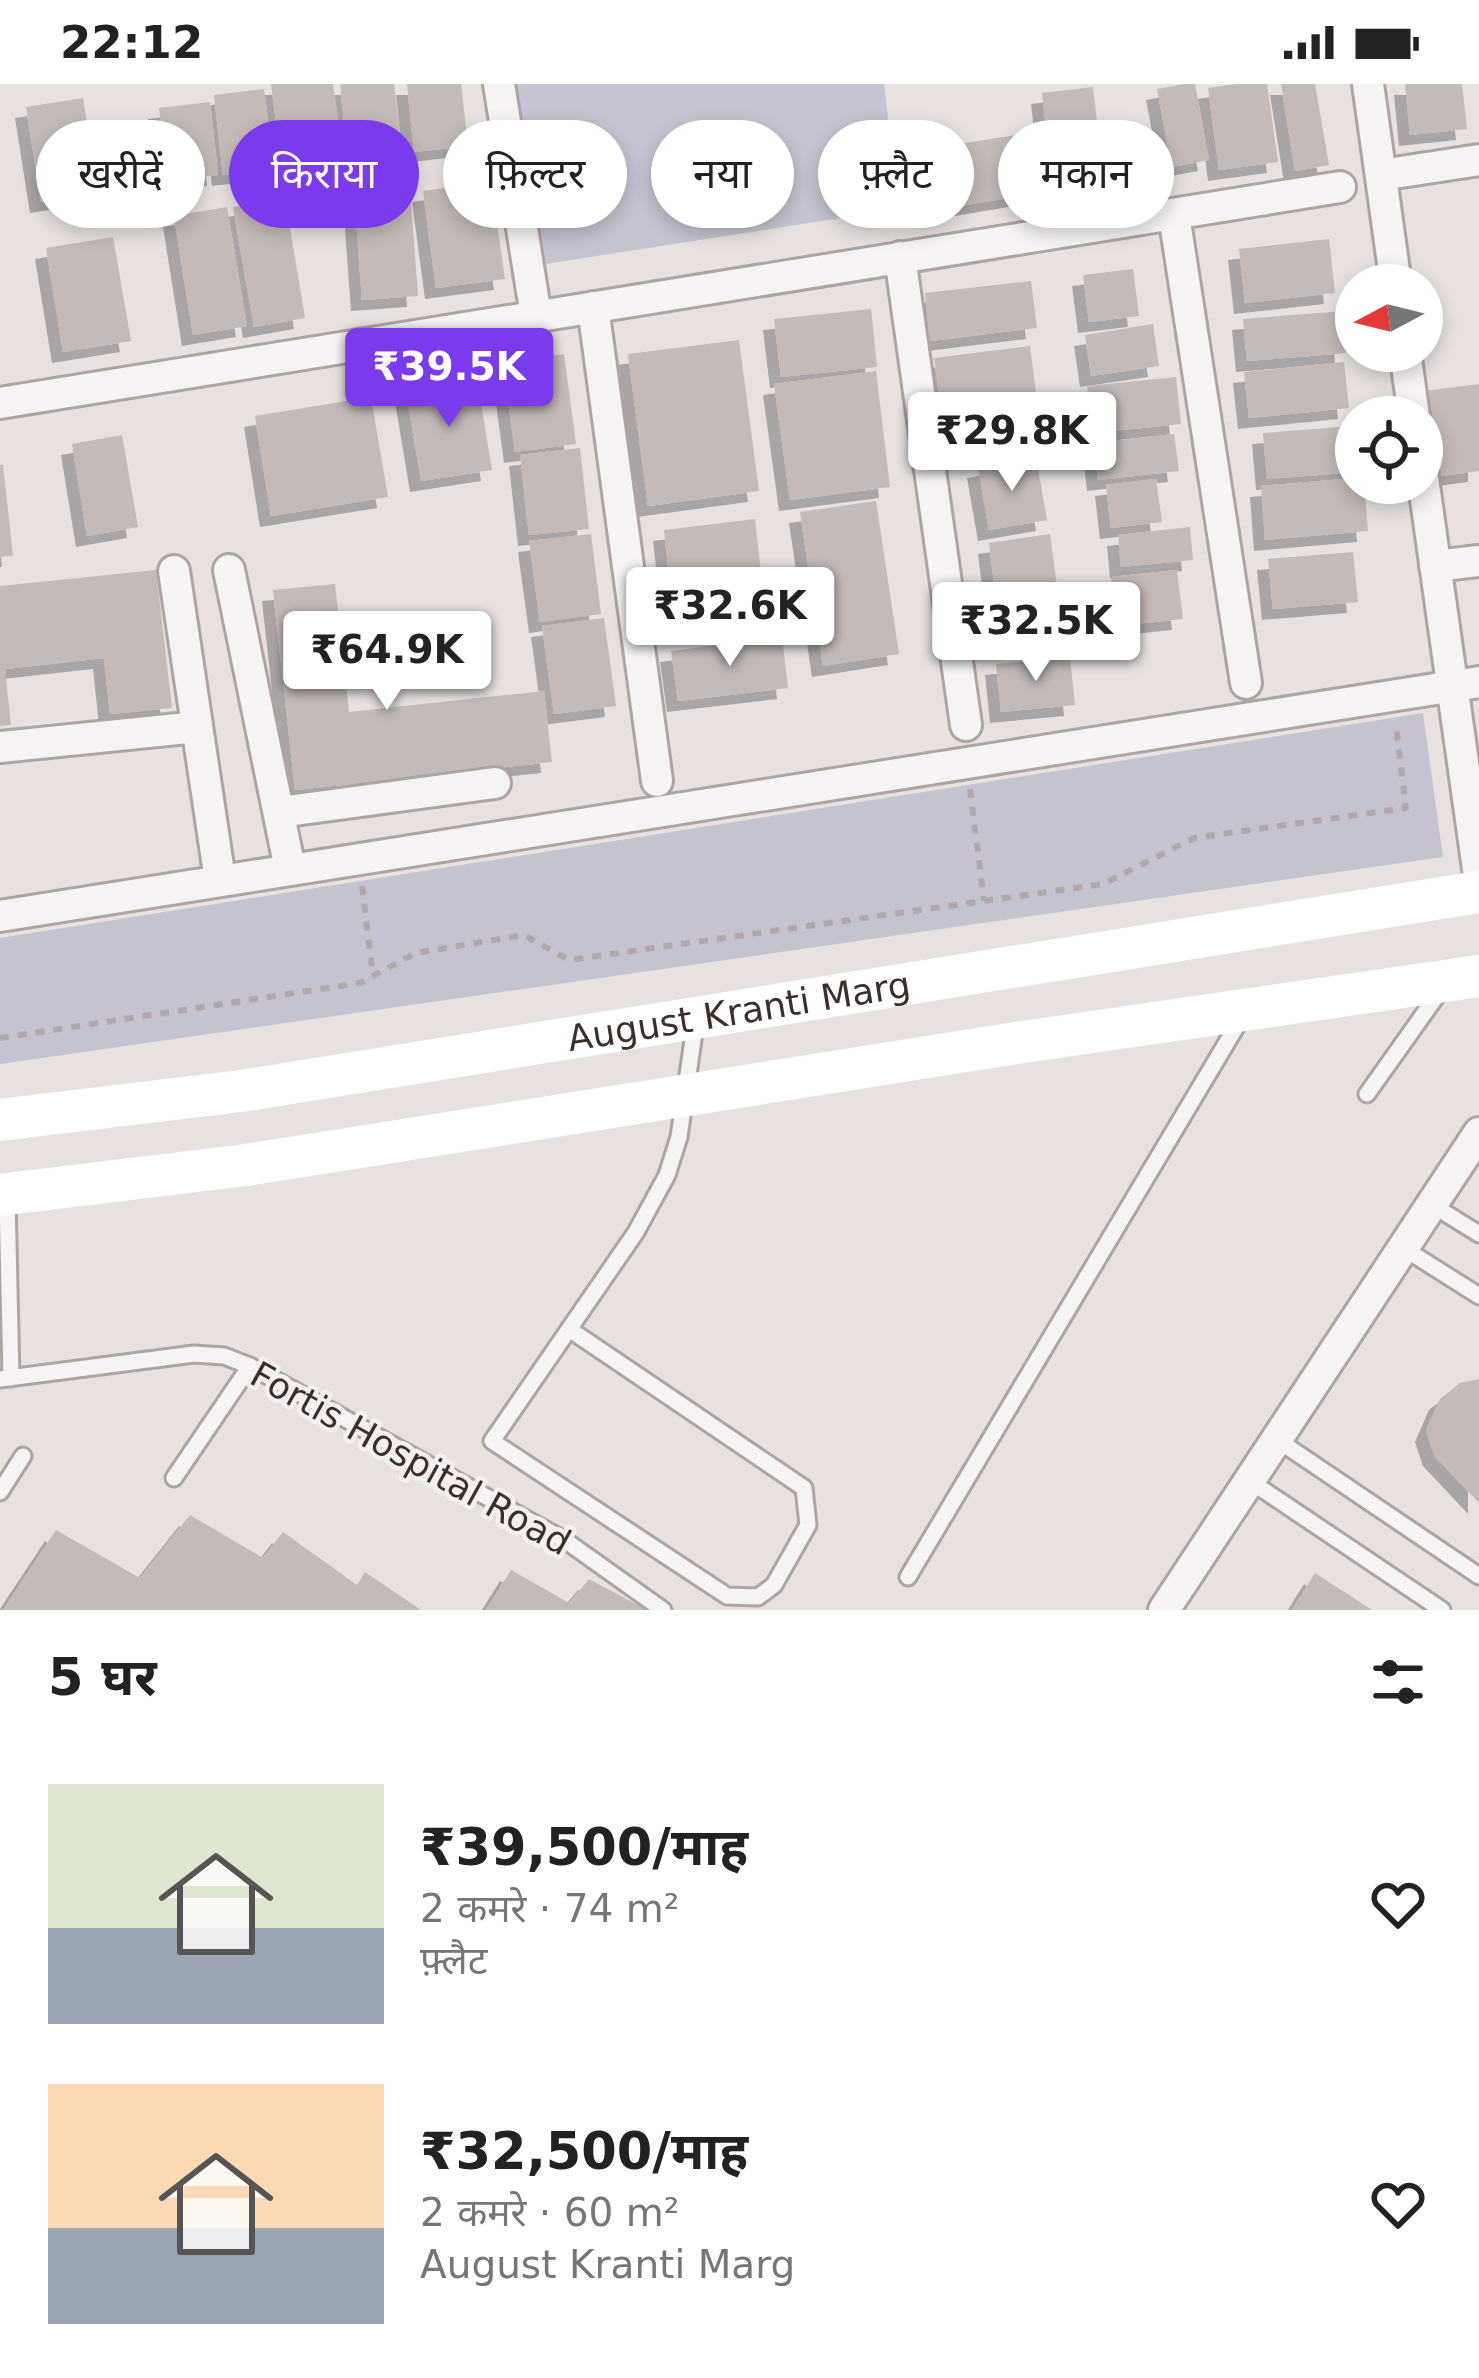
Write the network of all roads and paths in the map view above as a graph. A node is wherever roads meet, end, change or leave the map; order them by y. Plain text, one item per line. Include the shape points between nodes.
1 (499, 84) edge
2 (1368, 84) edge
3 (1479, 160) edge
4 (1381, 175) junction
5 (1340, 187) dead end
6 (1174, 215) joint
7 (1090, 228) edge
8 (901, 257) junction
9 (1393, 264) edge
10 (592, 307) junction
11 (536, 316) junction
12 (0, 403) edge
13 (1427, 504) edge
14 (1479, 561) edge
15 (1435, 566) junction
16 (229, 570) dead end
17 (173, 571) dead end
18 (1246, 683) dead end
19 (1466, 684) edge
20 (1392, 695) junction
21 (966, 725) dead end
22 (197, 727) junction
23 (0, 747) edge
24 (966, 762) junction
25 (657, 781) dead end
26 (495, 783) dead end
27 (280, 812) junction
28 (358, 859) junction
29 (290, 869) junction
30 (1479, 876) edge
31 (220, 880) junction
32 (1479, 892) edge
33 (984, 901) junction
34 (0, 916) edge
35 (373, 976) junction
36 (1463, 978) edge
37 (1247, 1009) junction
38 (696, 1016) junction
39 (0, 1038) edge
40 (1366, 1094) dead end
41 (686, 1095) junction
42 (0, 1120) edge
43 (1479, 1133) edge
44 (4, 1195) edge
45 (1434, 1206) junction
46 (1479, 1234) edge
47 (1405, 1249) junction
48 (1479, 1296) edge
49 (569, 1329) junction
50 (250, 1366) junction
51 (5, 1378) edge
52 (1279, 1441) junction
53 (23, 1456) dead end
54 (174, 1478) dead end
55 (1250, 1481) junction
56 (0, 1492) edge
57 (1479, 1576) edge
58 (908, 1577) dead end
59 (663, 1610) edge
60 (1164, 1610) edge
61 (1442, 1610) edge

1 - 11 street
2 - 4 street
3 - 4 street
4 - 9 street
5 - 6 street
6 - 18 street
7 - 8 street
8 - 10 street
8 - 21 street
10 - 11 street
10 - 25 street
11 - 12 street
13 - 15 street
14 - 15 street
15 - 19 street
16 - 27 street
17 - 22 street
19 - 20 street
19 - 30 street
20 - 24 street
20 - 33 path via 1406,808 1194,838 1103,884
22 - 23 street
22 - 31 street
24 - 28 street
24 - 33 path
26 - 27 street
27 - 29 street
28 - 29 street
28 - 35 path
29 - 31 street
31 - 34 street
32 - 38 main road, August Kranti Marg
33 - 35 path via 569,960 524,935 416,952
35 - 39 path
36 - 37 main road, August Kranti Marg
36 - 40 lane
37 - 41 main road, August Kranti Marg
37 - 58 lane
38 - 41 lane
38 - 42 main road, August Kranti Marg
41 - 44 main road, August Kranti Marg
41 - 49 lane via 667,1175
43 - 45 street
44 - 51 lane
45 - 46 lane
45 - 47 street
47 - 48 lane
47 - 52 street
49 - 49 lane via 492,1441 727,1596 758,1597 808,1525 804,1488
50 - 51 lane, Fortis Hospital Road via 194,1354
50 - 54 lane
50 - 59 lane, Fortis Hospital Road via 566,1541
52 - 55 street
52 - 57 lane
53 - 56 lane
55 - 60 street
55 - 61 lane

